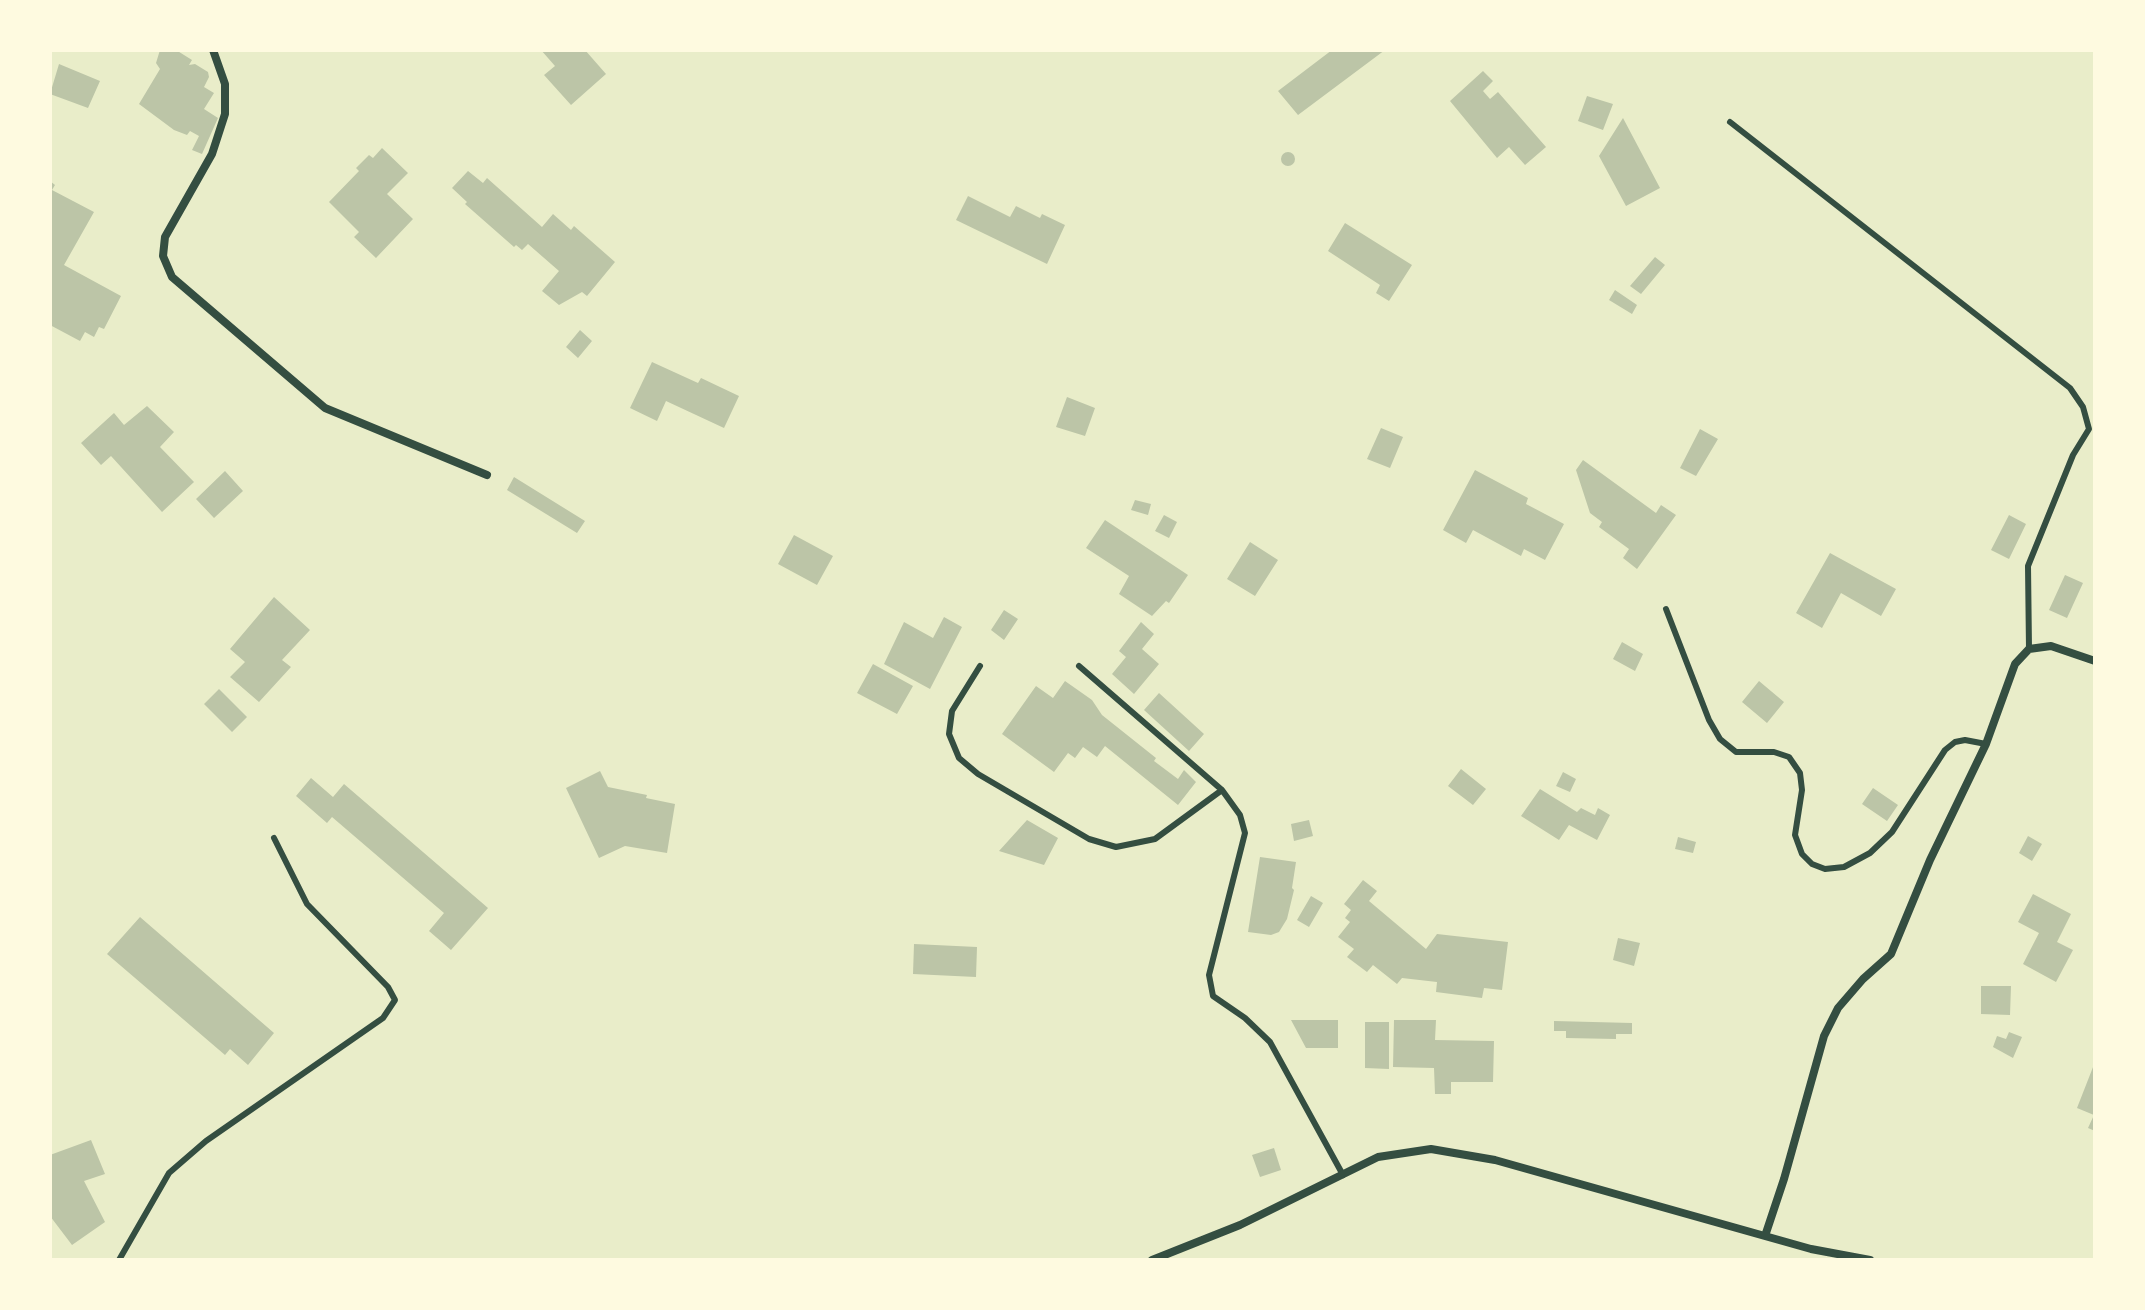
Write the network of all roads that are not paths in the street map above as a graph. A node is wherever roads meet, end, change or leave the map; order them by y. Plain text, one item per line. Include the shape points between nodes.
1 (213, 50) edge
2 (1730, 122) dead end
3 (487, 475) dead end
4 (1666, 609) dead end
5 (2029, 649) junction
6 (2095, 661) edge
7 (980, 666) dead end
8 (1079, 666) dead end
9 (1986, 744) junction
10 (1222, 790) junction
11 (274, 838) dead end
12 (1343, 1175) junction
13 (1765, 1236) junction
14 (119, 1260) edge
15 (1152, 1260) edge
16 (1870, 1260) edge

1 - 3 street via 225,84 225,114 212,154 165,237 163,256 172,277 325,408
2 - 5 lane via 2070,388 2083,407 2089,429 2073,455 2028,566
4 - 9 lane via 1720,739 1736,752 1789,757 1800,773 1795,835 1812,864 1844,867 1870,853 1892,832 1945,750 1965,740
5 - 6 street via 2051,646
5 - 9 street via 2015,664
7 - 10 lane via 952,711 949,734 959,758 1089,839 1116,847 1155,839
8 - 10 lane
9 - 13 street via 1891,954 1838,1008 1824,1036
10 - 12 lane via 1240,815 1245,833 1209,975 1213,996 1270,1042
11 - 14 lane via 307,904 395,1000 383,1018 206,1141 169,1173
12 - 13 street via 1378,1157 1431,1149 1495,1160
12 - 15 street
13 - 16 street

